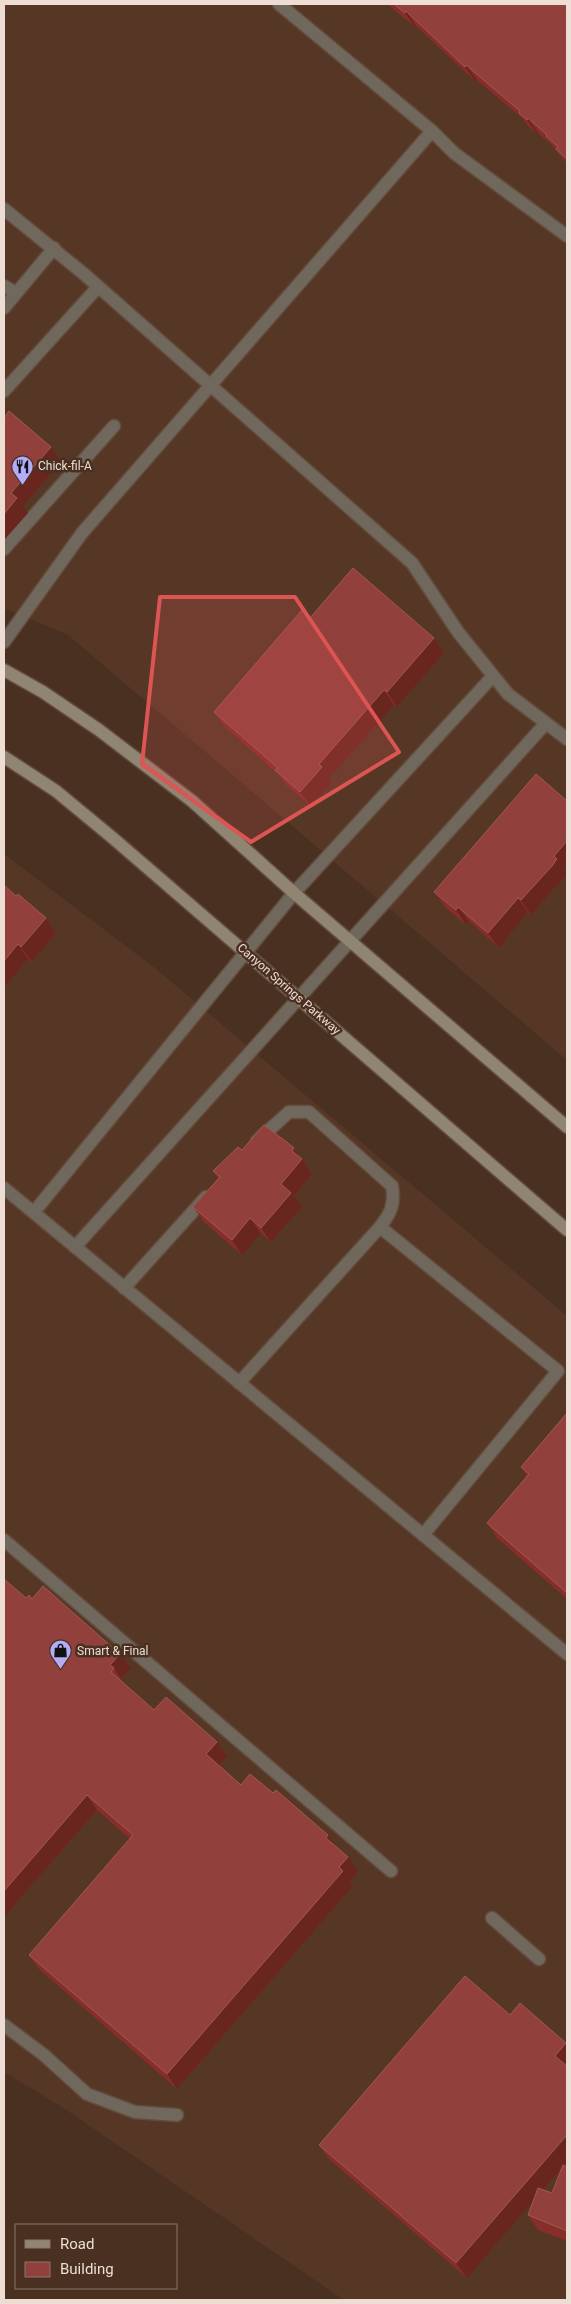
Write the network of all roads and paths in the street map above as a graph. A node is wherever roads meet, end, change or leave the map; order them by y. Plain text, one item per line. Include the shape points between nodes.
1 (279, 4) edge
2 (432, 131) junction
3 (4, 209) edge
4 (567, 236) edge
5 (54, 248) junction
6 (4, 286) edge
7 (98, 287) junction
8 (16, 293) junction
9 (5, 305) edge
10 (210, 385) junction
11 (4, 391) edge
12 (114, 426) dead end
13 (4, 549) edge
14 (4, 642) edge
15 (4, 670) edge
16 (493, 676) junction
17 (546, 723) junction
18 (567, 739) edge
19 (4, 757) edge
20 (294, 893) junction
21 (349, 940) junction
22 (246, 951) junction
23 (299, 997) junction
24 (567, 1127) edge
25 (246, 1152) edge
26 (4, 1188) edge
27 (214, 1188) edge
28 (34, 1212) junction
29 (380, 1227) junction
30 (567, 1230) edge
31 (75, 1247) junction
32 (124, 1288) junction
33 (239, 1383) junction
34 (423, 1535) junction
35 (4, 1540) edge
36 (567, 1654) edge
37 (391, 1871) dead end
38 (492, 1918) dead end
39 (538, 1959) dead end
40 (4, 2025) edge
41 (177, 2115) dead end

1 - 2 lane
2 - 4 lane via 454,153
2 - 10 lane
3 - 5 lane
5 - 7 lane
5 - 8 lane
6 - 8 lane
7 - 10 lane
7 - 11 lane
8 - 9 lane
10 - 14 lane via 82,533
10 - 16 lane via 412,563 458,632
12 - 13 lane
15 - 20 street via 44,692 176,789
16 - 17 lane via 508,694
16 - 20 lane
17 - 18 lane
17 - 21 lane
19 - 22 street, Canyon Springs Parkway via 56,791
20 - 21 street
20 - 22 lane
21 - 23 lane
21 - 24 street
22 - 23 street, Canyon Springs Parkway
22 - 28 lane
23 - 30 street, Canyon Springs Parkway
23 - 31 lane
25 - 29 lane via 289,1112 310,1112 392,1186 392,1212
26 - 28 lane
27 - 32 lane
28 - 31 lane
29 - 33 lane
29 - 34 lane via 558,1371
31 - 32 lane
32 - 33 lane
33 - 34 lane
34 - 36 lane
35 - 37 lane
38 - 39 lane
40 - 41 lane via 44,2055 87,2094 135,2112

